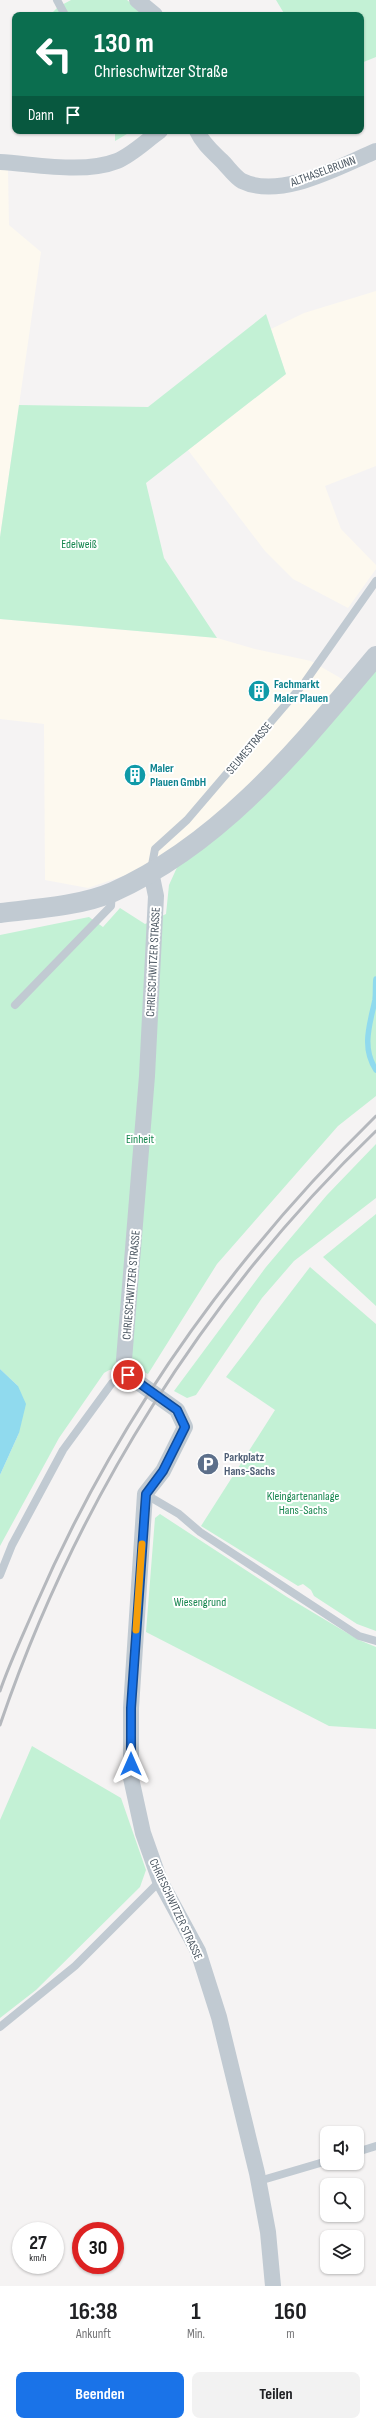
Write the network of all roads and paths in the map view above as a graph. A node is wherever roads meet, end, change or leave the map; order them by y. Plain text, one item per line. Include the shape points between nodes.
1 (56, 0) edge
2 (136, 0) edge
3 (63, 12) edge
4 (151, 12) edge
5 (156, 134) edge
6 (198, 134) edge
7 (376, 151) edge
8 (0, 162) edge
9 (376, 582) edge
10 (376, 656) edge
11 (151, 872) junction
12 (112, 892) junction
13 (0, 913) edge
14 (15, 1005) dead end
15 (128, 1375) junction
16 (146, 1494) junction
17 (0, 1575) edge
18 (376, 1641) edge
19 (160, 1881) junction
20 (0, 2027) edge
21 (376, 2146) edge
22 (364, 2150) edge
23 (320, 2163) edge
24 (259, 2181) junction
25 (273, 2286) edge

1 - 3 lane
2 - 4 street
5 - 8 street via 118,161 98,166
6 - 7 street, ALTHASELBRUNN via 202,141 241,180 263,186 281,186 317,175
9 - 11 lane, SEUMESTRASSE via 305,682 187,820 155,848
10 - 11 street via 294,753 262,785 176,857
11 - 12 street
11 - 15 street, CHRIESCHWITZER STRASSE via 156,896 147,1076 124,1360
12 - 13 street via 80,901
12 - 14 lane via 111,906 81,934
15 - 16 street via 177,1410 185,1427 163,1471
15 - 17 lane via 112,1383 63,1450 22,1524
16 - 18 lane via 359,1636
16 - 19 street, CHRIESCHWITZER STRASSE via 131,1708 131,1778 143,1833
19 - 20 lane via 74,1966
19 - 24 street, CHRIESCHWITZER STRASSE via 198,1951 219,2018
21 - 22 lane
23 - 24 lane
24 - 25 street, CHRIESCHWITZER STRASSE via 268,2232

